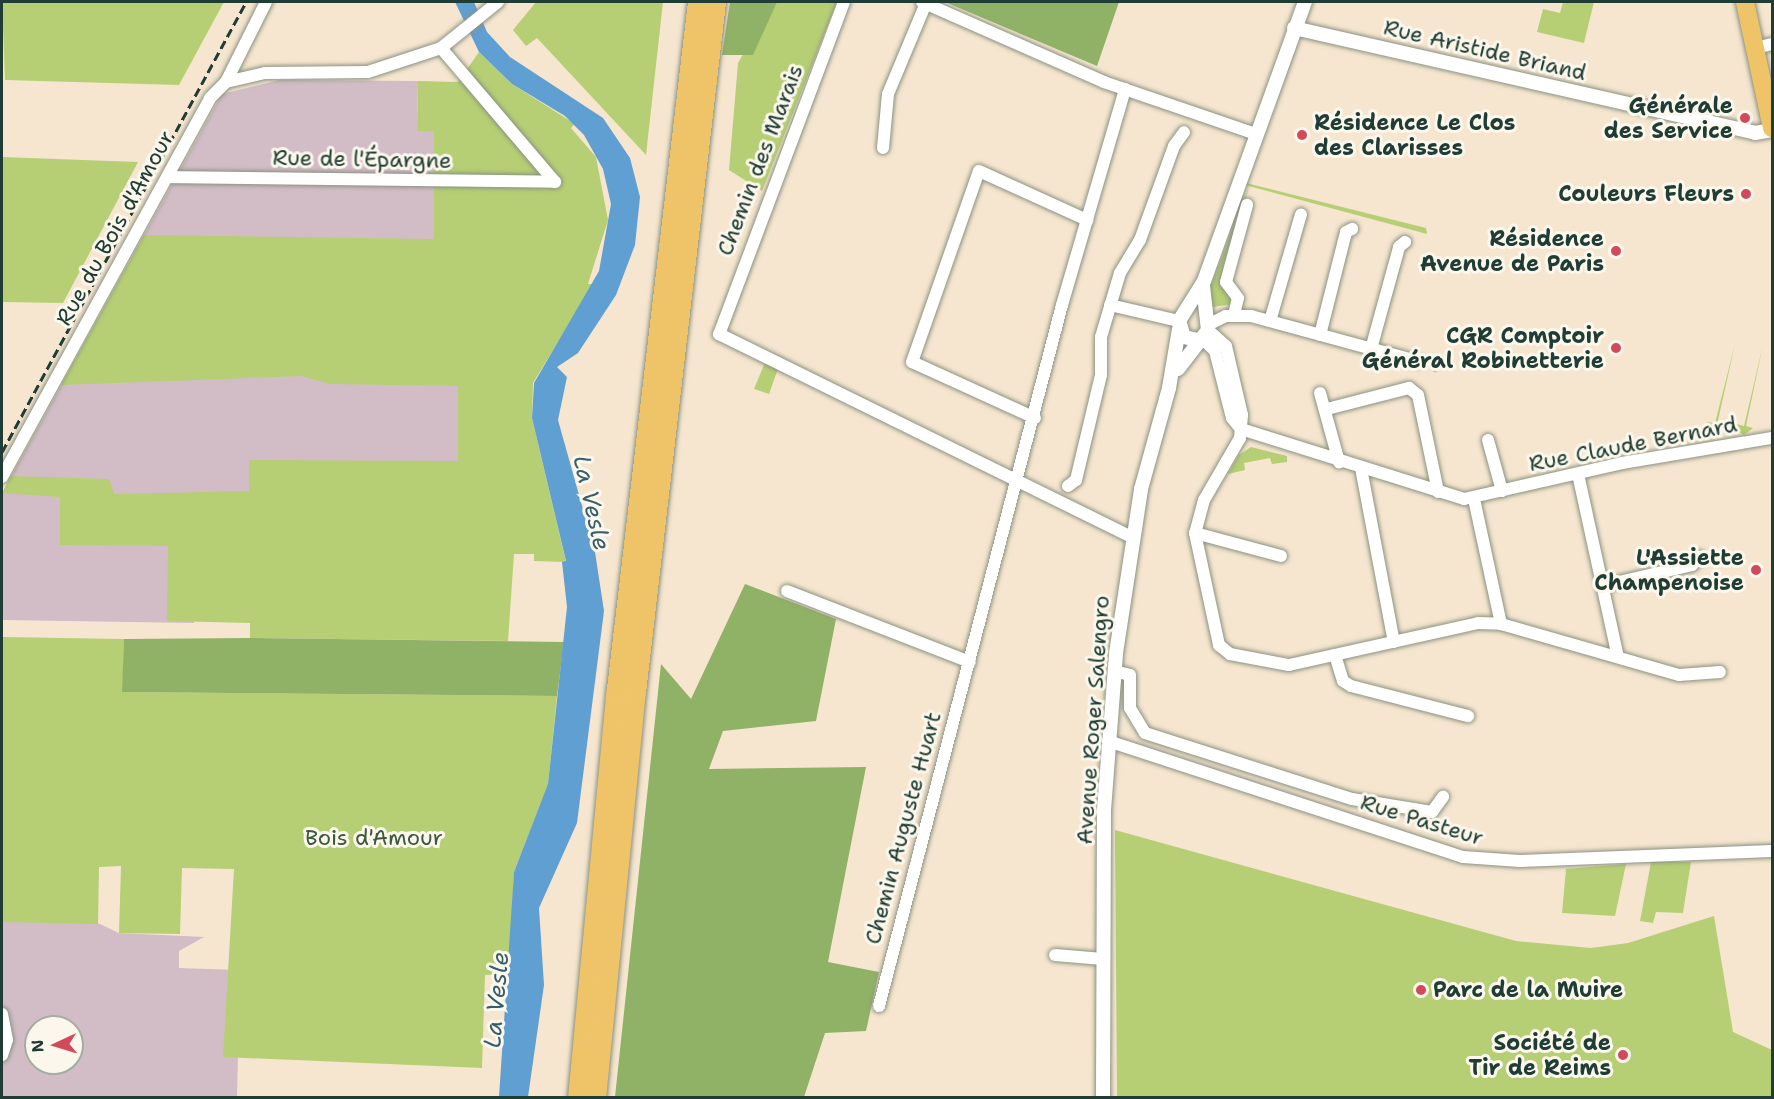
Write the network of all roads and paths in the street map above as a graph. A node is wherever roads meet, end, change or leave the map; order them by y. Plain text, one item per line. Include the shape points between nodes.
1 (266, 2) edge
2 (498, 2) edge
3 (698, 2) edge
4 (715, 2) edge
5 (844, 2) edge
6 (924, 2) edge
7 (1305, 2) edge
8 (1744, 2) edge
9 (1294, 28) junction
10 (1764, 46) edge
11 (441, 48) junction
12 (226, 82) junction
13 (1125, 89) junction
14 (1773, 129) edge
15 (1184, 132) dead end
16 (1256, 134) junction
17 (883, 148) dead end
18 (168, 177) junction
19 (1247, 205) dead end
20 (1301, 214) dead end
21 (1087, 220) junction
22 (1352, 229) dead end
23 (1405, 242) dead end
24 (1204, 280) junction
25 (1110, 305) junction
26 (1234, 315) junction
27 (1182, 321) junction
28 (1270, 321) junction
29 (1204, 330) junction
30 (1320, 335) junction
31 (1371, 349) junction
32 (1417, 361) tunnel mouth
33 (1169, 388) junction
34 (1320, 393) dead end
35 (1327, 409) junction
36 (1035, 418) junction
37 (1241, 429) junction
38 (1773, 438) edge
39 (1488, 440) dead end
40 (1339, 462) junction
41 (1361, 468) junction
42 (1578, 474) junction
43 (2, 477) edge
44 (1020, 482) junction
45 (1068, 486) dead end
46 (1438, 492) junction
47 (1502, 492) junction
48 (1474, 499) junction
49 (1195, 533) junction
50 (1131, 537) junction
51 (1281, 556) dead end
52 (1699, 557) dead end
53 (1602, 586) junction
54 (787, 591) dead end
55 (1502, 624) junction
56 (1394, 642) junction
57 (1335, 655) junction
58 (1618, 657) junction
59 (970, 662) junction
60 (1114, 671) junction
61 (1720, 672) dead end
62 (1468, 716) dead end
63 (1108, 741) junction
64 (1443, 797) dead end
65 (1773, 851) edge
66 (1055, 955) dead end
67 (1103, 959) junction
68 (879, 1006) dead end
69 (2, 1014) edge
70 (2, 1055) edge
71 (578, 1098) edge
72 (595, 1098) edge
73 (1102, 1098) edge

1 - 12 street, Rue du Bois d'Amour
2 - 11 street
3 - 71 highway via 617,689
4 - 72 highway via 634,692
5 - 44 street, Chemin des Marais via 719,334
6 - 13 street
6 - 17 street via 888,94
7 - 9 street, Avenue Roger Salengro
8 - 10 main road
9 - 14 street, Rue Aristide Briand via 1755,133
9 - 16 street, Avenue Roger Salengro
10 - 14 main road
11 - 12 street via 368,72 265,73
11 - 18 street, Rue de l'Épargne via 555,182
12 - 18 street, Rue du Bois d'Amour via 210,98
13 - 16 street
13 - 21 street
15 - 25 street
16 - 24 street, Avenue Roger Salengro
18 - 43 street, Rue du Bois d'Amour
19 - 26 street via 1226,282 1238,298
20 - 28 street
21 - 36 street
21 - 36 street via 979,171 912,362
22 - 30 street
23 - 31 street via 1399,247
24 - 27 street, Avenue Roger Salengro
24 - 29 street, Avenue Roger Salengro
25 - 27 street
25 - 45 street via 1101,337 1098,385 1076,480
26 - 28 street
26 - 29 street
27 - 29 street
27 - 29 street via 1184,337
27 - 33 street, Avenue Roger Salengro
28 - 30 street
29 - 33 street, Avenue Roger Salengro
29 - 37 street via 1215,351 1232,418
30 - 31 street
31 - 32 street
33 - 50 street, Avenue Roger Salengro
34 - 35 street
35 - 40 street
35 - 46 street via 1409,388 1418,395
36 - 44 street
37 - 40 street, Rue Claude Bernard
37 - 49 street via 1204,500
38 - 42 street, Rue Claude Bernard
39 - 47 street, Rue Claude Bernard
40 - 41 street, Rue Claude Bernard
41 - 46 street, Rue Claude Bernard
41 - 56 street
42 - 47 street, Rue Claude Bernard
42 - 53 street
44 - 50 street
44 - 59 street, Chemin Auguste Huart
46 - 48 street, Rue Claude Bernard
47 - 48 street, Rue Claude Bernard
48 - 55 street
49 - 51 street
49 - 57 street via 1219,645 1269,663
50 - 60 street, Avenue Roger Salengro
52 - 53 street via 1692,566
53 - 58 street
54 - 59 street
55 - 56 street via 1478,623
55 - 58 street
56 - 57 street
57 - 62 street via 1343,681 1351,686
58 - 61 street via 1679,675
59 - 68 street, Chemin Auguste Huart
60 - 63 street, Avenue Roger Salengro
60 - 64 street via 1130,675 1130,708 1145,733 1352,799 1432,812
63 - 65 street, Rue Pasteur via 1463,857 1520,861
63 - 67 street, Avenue Roger Salengro
66 - 67 street
67 - 73 street, Avenue Roger Salengro
69 - 70 street via 7,1040

